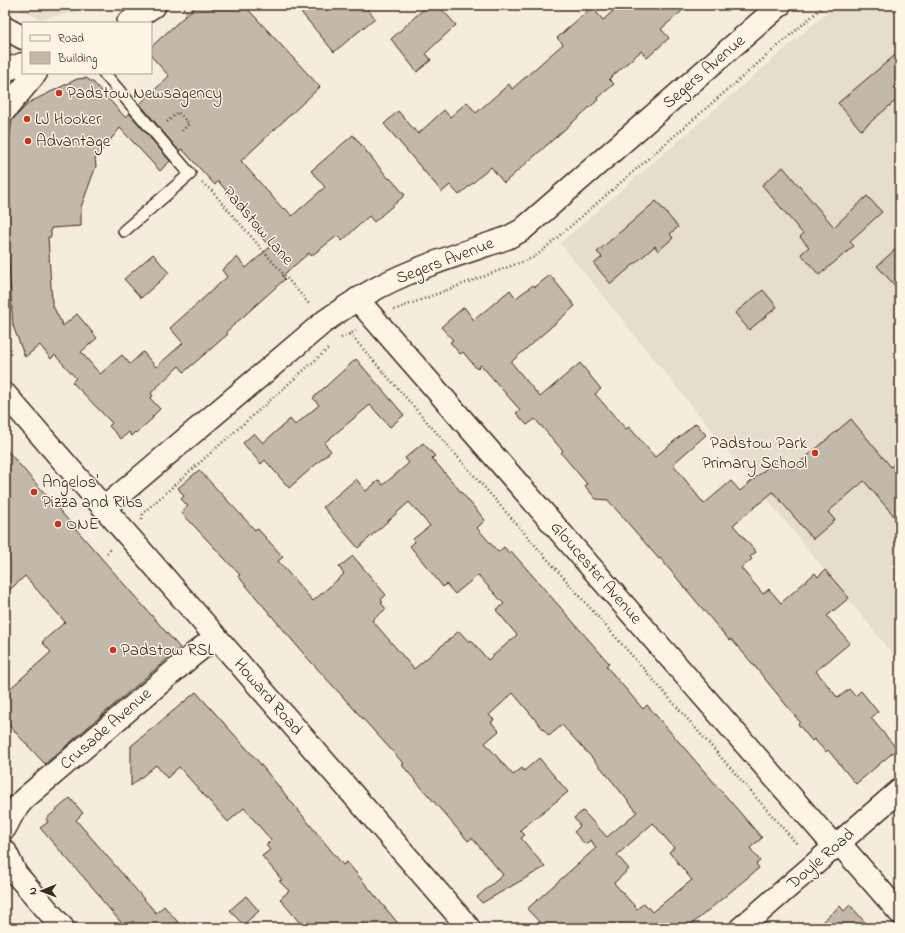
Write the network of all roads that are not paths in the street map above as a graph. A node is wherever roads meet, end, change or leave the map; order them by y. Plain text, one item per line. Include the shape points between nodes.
1 (155, 5) edge
2 (780, 5) edge
3 (130, 22) edge
4 (5, 28) edge
5 (22, 37) edge
6 (22, 64) edge
7 (5, 70) edge
8 (35, 74) edge
9 (105, 74) edge
10 (5, 110) edge
11 (124, 231) dead end
12 (357, 299) junction
13 (5, 394) edge
14 (104, 508) junction
15 (216, 637) junction
16 (900, 790) edge
17 (5, 828) edge
18 (837, 845) junction
19 (5, 851) edge
20 (900, 913) edge
21 (63, 928) edge
22 (468, 928) edge
23 (741, 928) edge

1 - 3 street
2 - 12 street, Segers Avenue via 522,230 507,238 400,277
4 - 5 street
6 - 7 street
8 - 10 street
9 - 11 lane via 190,174
12 - 14 street, Segers Avenue via 324,321
12 - 18 street, Gloucester Avenue
13 - 14 street, Howard Road
14 - 15 street, Howard Road
15 - 17 street, Crusade Avenue via 24,799
15 - 22 street, Howard Road
16 - 18 street, Doyle Road
18 - 20 street, Gloucester Avenue
18 - 23 street, Doyle Road
19 - 21 street via 16,874

